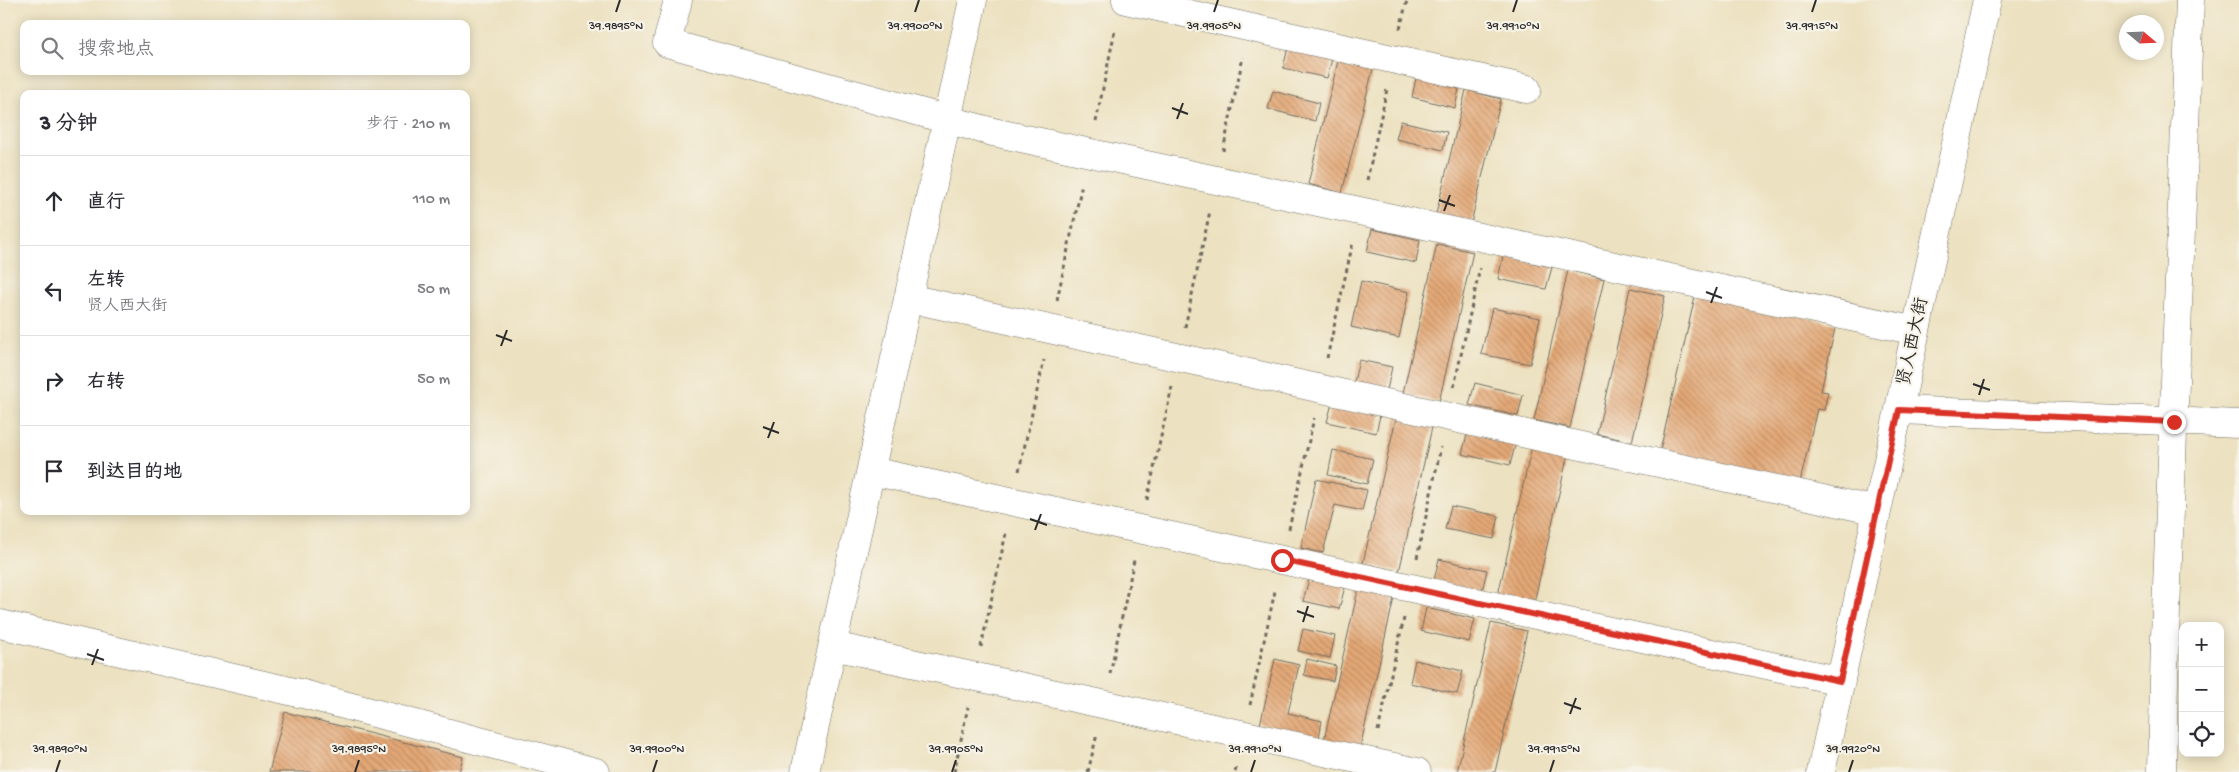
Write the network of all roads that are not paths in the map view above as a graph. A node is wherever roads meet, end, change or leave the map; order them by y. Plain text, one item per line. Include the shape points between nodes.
1 (678, 0) edge
2 (973, 0) edge
3 (1126, 0) edge
4 (1987, 0) edge
5 (2190, 0) edge
6 (1527, 89) dead end
7 (947, 120) junction
8 (908, 298) junction
9 (1916, 332) junction
10 (1899, 410) junction
11 (2174, 422) junction
12 (2239, 424) edge
13 (871, 471) junction
14 (1877, 511) junction
15 (0, 624) edge
16 (833, 646) junction
17 (1840, 681) junction
18 (596, 772) edge
19 (805, 772) edge
20 (1417, 772) edge
21 (1821, 772) edge
22 (2162, 772) edge

1 - 7 street via 667,43
2 - 7 street
3 - 6 street
4 - 9 street, 贤人西大街
5 - 11 street
7 - 8 street
7 - 9 street
8 - 13 street
8 - 14 street
9 - 10 street, 贤人西大街
10 - 11 street
10 - 14 street, 贤人西大街
11 - 12 street
11 - 22 street
13 - 16 street
13 - 17 street
14 - 17 street, 贤人西大街
15 - 18 street via 303,694
16 - 19 street
16 - 20 street
17 - 21 street, 贤人西大街

